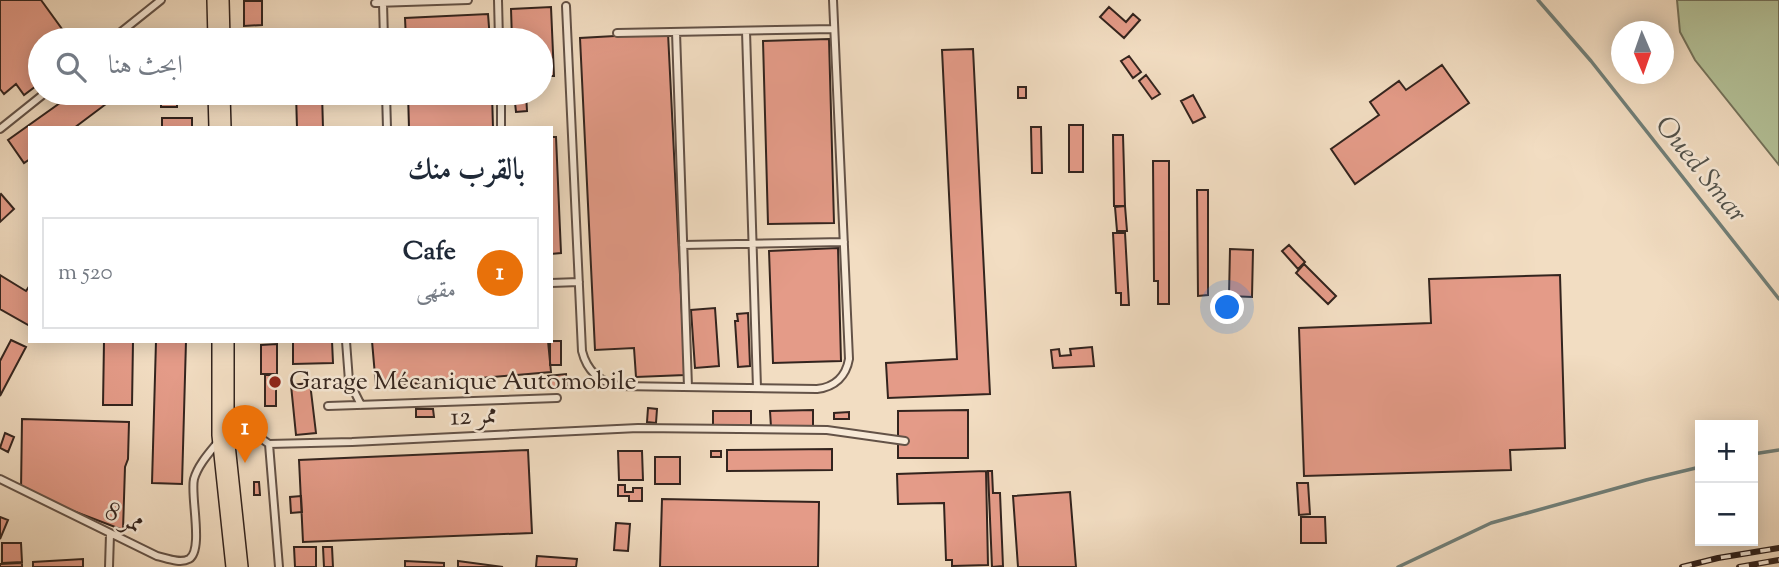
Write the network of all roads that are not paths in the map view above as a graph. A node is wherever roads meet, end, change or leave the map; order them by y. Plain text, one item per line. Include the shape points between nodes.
1 (161, 0) edge
2 (218, 0) edge
3 (468, 0) edge
4 (498, 0) edge
5 (833, 0) edge
6 (437, 1) edge
7 (375, 3) dead end
8 (383, 3) junction
9 (566, 6) dead end
10 (126, 28) edge
11 (219, 28) edge
12 (384, 28) edge
13 (499, 28) edge
14 (834, 29) junction
15 (746, 31) junction
16 (676, 32) junction
17 (617, 33) dead end
18 (30, 105) edge
19 (219, 105) edge
20 (386, 105) edge
21 (500, 105) edge
22 (220, 126) edge
23 (387, 126) edge
24 (501, 126) edge
25 (0, 129) edge
26 (844, 242) junction
27 (752, 244) junction
28 (683, 245) junction
29 (579, 282) junction
30 (553, 283) edge
31 (223, 343) edge
32 (346, 343) edge
33 (688, 387) junction
34 (757, 388) junction
35 (557, 398) dead end
36 (361, 405) junction
37 (328, 406) dead end
38 (222, 411) junction
39 (223, 435) junction
40 (905, 441) dead end
41 (269, 444) junction
42 (0, 479) edge
43 (110, 534) junction
44 (109, 567) edge
45 (237, 567) edge
46 (279, 567) edge

1 - 10 lane
2 - 11 main road
3 - 6 lane
4 - 13 lane
5 - 14 lane
6 - 8 lane
7 - 8 lane
8 - 12 lane
9 - 29 lane
14 - 15 lane
14 - 26 lane
15 - 16 lane
15 - 27 lane
16 - 17 lane
16 - 28 lane
18 - 25 lane
19 - 22 main road
20 - 23 lane
21 - 24 lane
26 - 27 lane
26 - 34 lane via 849,359 845,372 824,388
27 - 28 lane
27 - 34 lane
28 - 33 lane
29 - 30 lane
29 - 33 lane via 582,351 597,378 619,386
31 - 38 main road
32 - 36 lane via 349,381
33 - 34 lane
35 - 36 lane
36 - 37 lane
38 - 39 main road
38 - 41 lane
39 - 43 lane, ممر 8 via 194,478 196,537 190,558 180,561 157,556
39 - 45 main road
40 - 41 lane, ممر 12 via 827,430 638,428
41 - 46 lane
42 - 43 lane, ممر 8
43 - 44 lane

